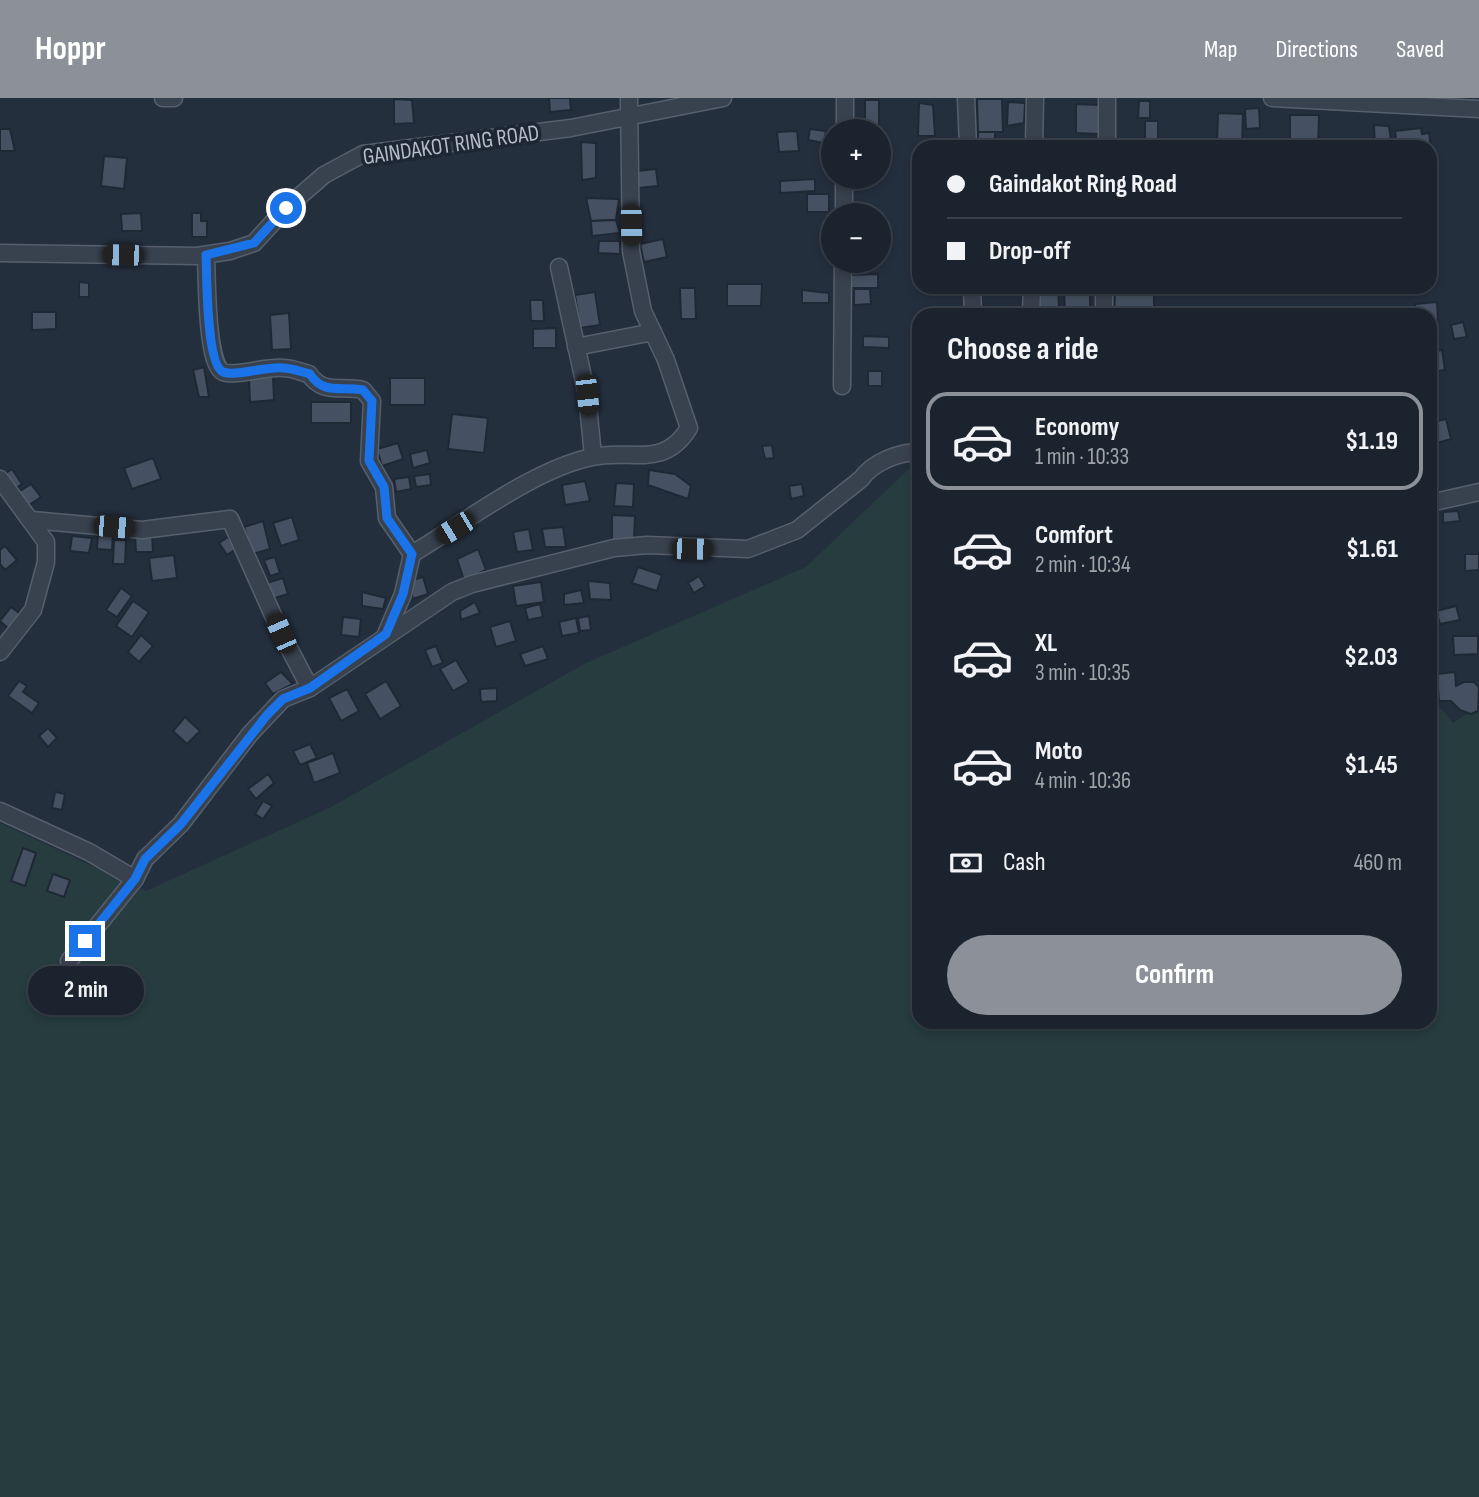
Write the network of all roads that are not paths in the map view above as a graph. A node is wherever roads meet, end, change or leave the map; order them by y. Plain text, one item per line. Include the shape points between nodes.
1 (163, 98) edge
2 (174, 98) edge
3 (629, 98) edge
4 (723, 98) edge
5 (845, 98) edge
6 (966, 98) edge
7 (1035, 98) edge
8 (1107, 98) edge
9 (1272, 98) edge
10 (1479, 109) edge
11 (629, 118) junction
12 (845, 119) edge
13 (968, 140) edge
14 (1034, 140) edge
15 (1107, 140) edge
16 (0, 253) edge
17 (206, 255) junction
18 (559, 267) dead end
19 (844, 273) edge
20 (653, 332) junction
21 (576, 347) junction
22 (842, 386) dead end
23 (912, 452) edge
24 (593, 456) junction
25 (0, 479) edge
26 (1479, 492) edge
27 (1437, 501) edge
28 (32, 520) junction
29 (412, 554) junction
30 (386, 634) junction
31 (0, 652) edge
32 (310, 688) junction
33 (0, 811) edge
34 (135, 879) junction
35 (69, 961) dead end

1 - 2 street
3 - 11 street
4 - 11 street, GAINDAKOT RING ROAD
5 - 12 street
6 - 13 street
7 - 14 street
8 - 15 street
9 - 10 street
11 - 17 street, GAINDAKOT RING ROAD via 363,154 324,175 254,243
11 - 20 street via 631,251 643,311
16 - 17 street, GAINDAKOT RING ROAD
17 - 29 street via 211,345 217,366 233,373 284,368 310,374 327,390 363,390 372,401 369,461 384,487 387,518
18 - 21 street
19 - 22 street
20 - 21 street
20 - 24 street via 689,428 680,443 656,455
21 - 24 street
23 - 30 street via 868,469 797,530 748,550 647,545 584,555 472,584
24 - 29 street via 541,474
25 - 28 street
26 - 27 street
28 - 31 street via 46,542 46,562 33,610
28 - 32 street via 142,530 230,519
29 - 30 street via 403,594
30 - 32 street
32 - 34 street via 283,699 259,724 181,824 145,859
33 - 34 street
34 - 35 street

